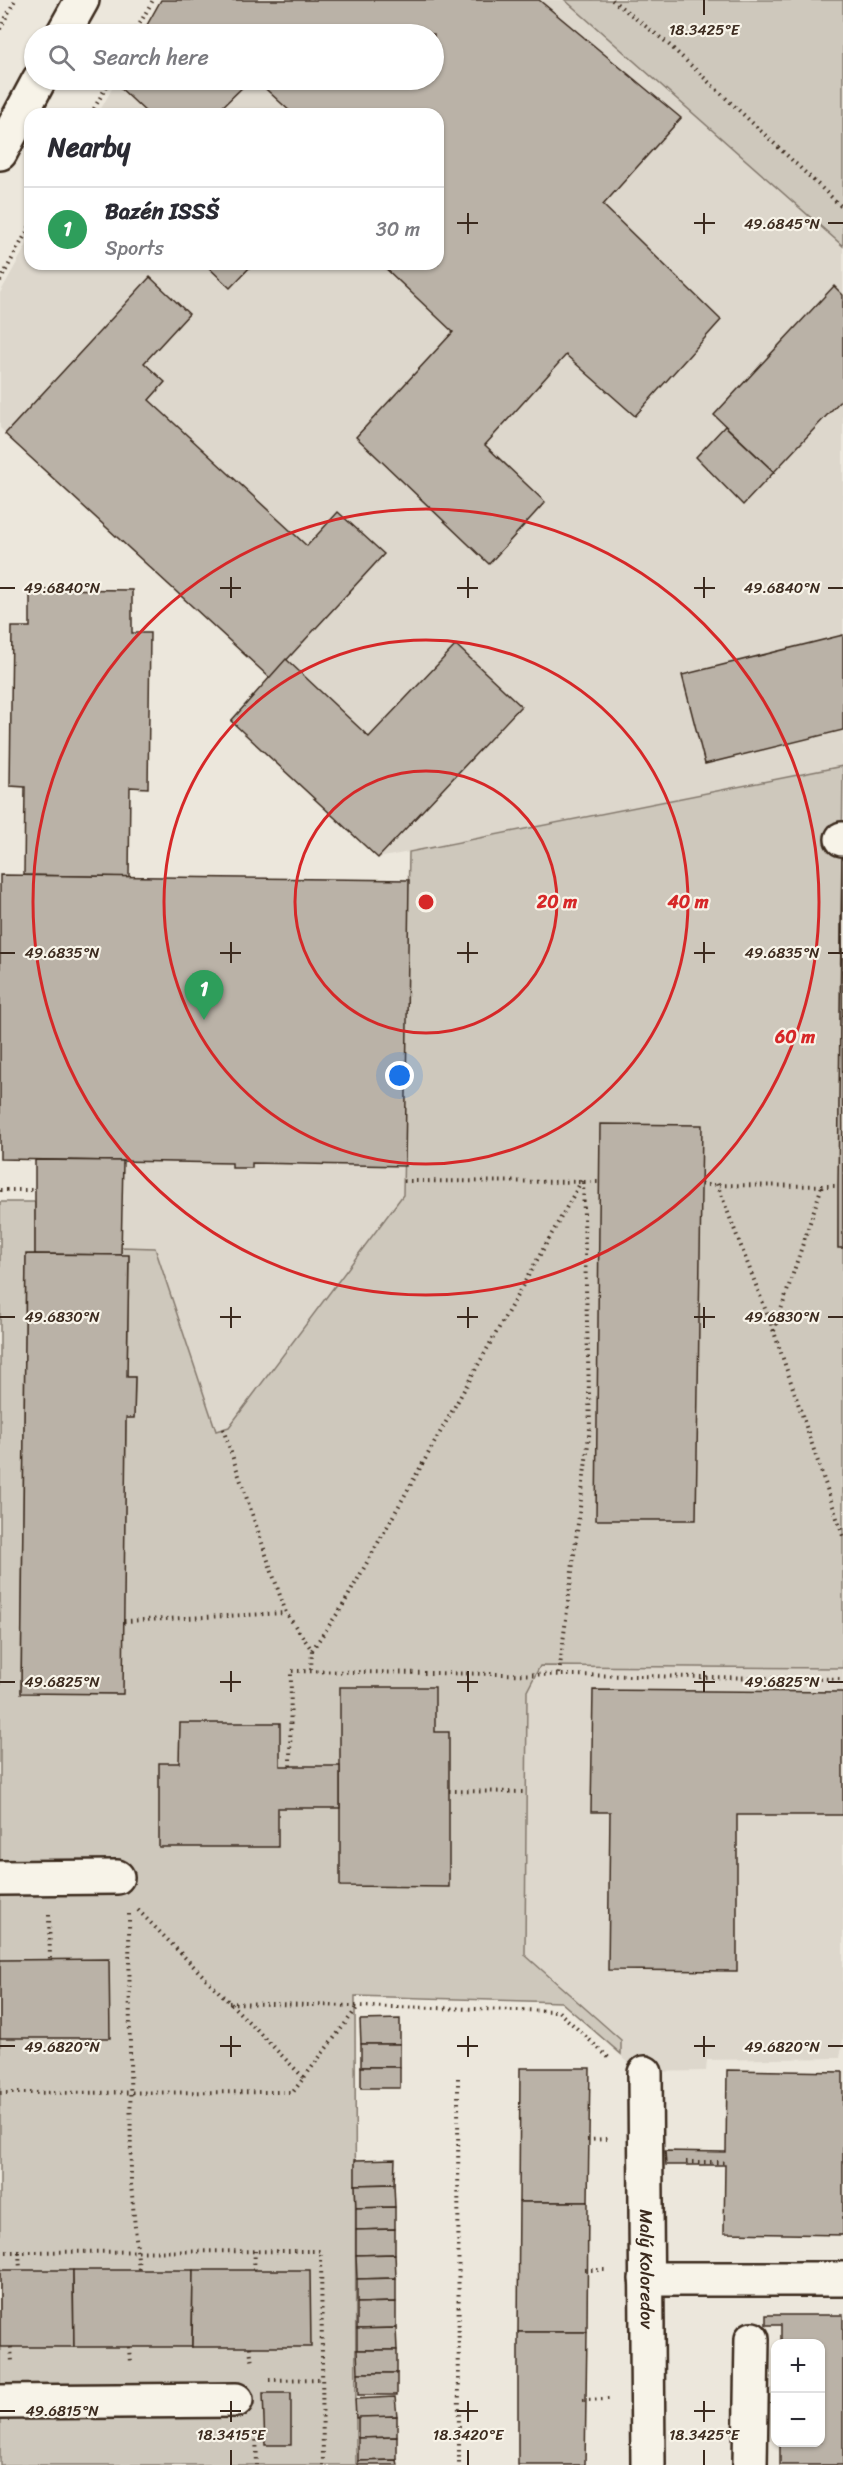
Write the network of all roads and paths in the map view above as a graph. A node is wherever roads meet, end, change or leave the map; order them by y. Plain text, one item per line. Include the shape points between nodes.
1 (15, 0) edge
2 (82, 0) edge
3 (153, 0) edge
4 (612, 0) edge
5 (69, 24) edge
6 (140, 24) edge
7 (0, 29) edge
8 (34, 90) edge
9 (104, 90) edge
10 (24, 108) edge
11 (24, 108) edge
12 (94, 108) edge
13 (0, 153) edge
14 (843, 208) edge
15 (24, 237) edge
16 (0, 281) edge
17 (582, 1180) junction
18 (404, 1181) dead end
19 (598, 1182) dead end
20 (717, 1184) junction
21 (701, 1185) dead end
22 (822, 1186) junction
23 (838, 1186) dead end
24 (0, 1190) edge
25 (35, 1190) dead end
26 (774, 1332) junction
27 (223, 1429) dead end
28 (843, 1536) edge
29 (286, 1613) junction
30 (123, 1621) dead end
31 (312, 1650) junction
32 (311, 1670) junction
33 (559, 1674) junction
34 (843, 1679) edge
35 (290, 1766) dead end
36 (449, 1791) dead end
37 (526, 1792) dead end
38 (117, 1877) dead end
39 (0, 1878) edge
40 (49, 1903) dead end
41 (137, 1909) dead end
42 (129, 1912) dead end
43 (50, 1960) dead end
44 (229, 2003) junction
45 (357, 2008) junction
46 (630, 2068) joint
47 (458, 2078) dead end
48 (305, 2079) junction
49 (0, 2093) edge
50 (130, 2093) junction
51 (255, 2251) junction
52 (0, 2252) edge
53 (19, 2252) junction
54 (135, 2252) junction
55 (20, 2270) dead end
56 (139, 2270) dead end
57 (254, 2270) dead end
58 (585, 2270) dead end
59 (633, 2274) junction
60 (843, 2279) edge
61 (752, 2339) dead end
62 (618, 2399) dead end
63 (236, 2400) dead end
64 (584, 2400) dead end
65 (0, 2402) edge
66 (323, 2465) edge
67 (459, 2465) edge
68 (648, 2465) edge
69 (750, 2465) edge

1 - 7 path
2 - 5 street
3 - 6 path
4 - 14 path via 666,42
8 - 11 street
9 - 12 path
10 - 13 street
15 - 16 path
17 - 18 path
17 - 19 path
17 - 31 path via 342,1607
17 - 33 path via 590,1428
20 - 21 path
20 - 22 path
20 - 26 path
22 - 23 path
22 - 26 path
24 - 25 path
26 - 28 path
27 - 29 path
29 - 30 path
29 - 31 path
31 - 32 path
32 - 33 path
32 - 35 path via 291,1671
33 - 34 path
36 - 37 path
38 - 39 street
40 - 43 path
41 - 44 path
42 - 50 path
44 - 45 path
44 - 48 path
45 - 46 path via 558,2011
45 - 48 path
46 - 59 street, Malý Koloredov
47 - 67 path
48 - 50 path via 293,2092
49 - 50 path
50 - 54 path
51 - 54 path
51 - 57 path
51 - 66 path via 321,2251
52 - 53 path
53 - 54 path
53 - 55 path
54 - 56 path
58 - 59 path
59 - 60 street
59 - 68 street, Malý Koloredov
61 - 69 street
62 - 64 path
63 - 65 street

